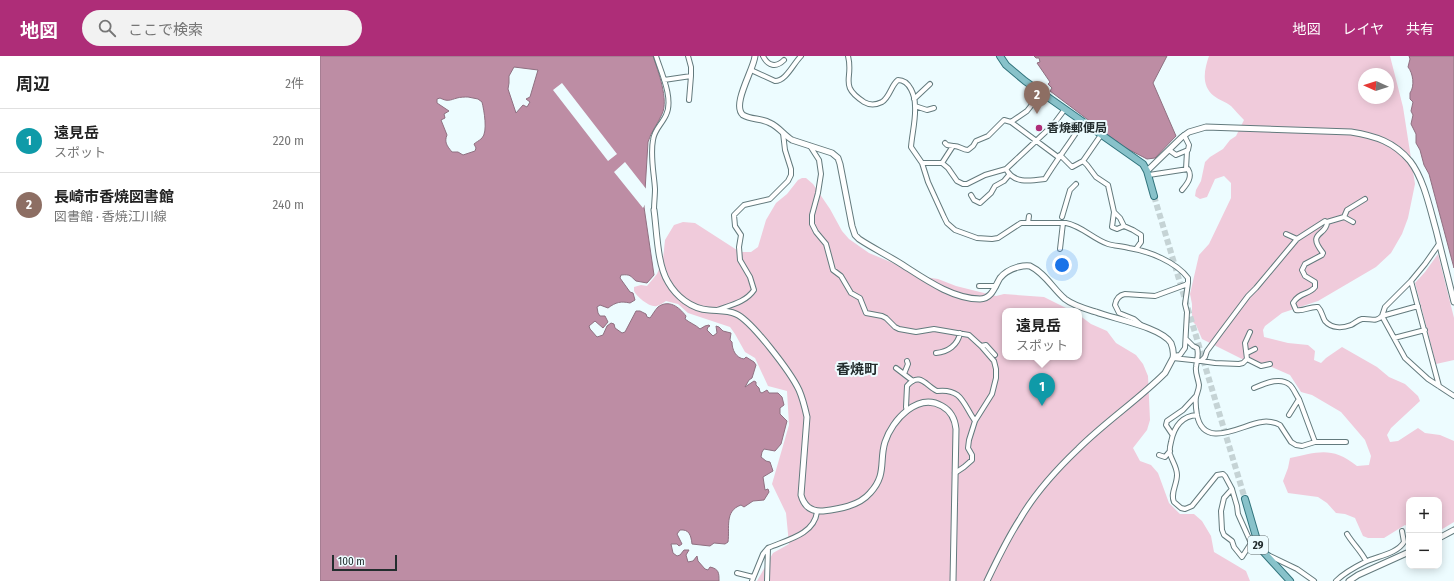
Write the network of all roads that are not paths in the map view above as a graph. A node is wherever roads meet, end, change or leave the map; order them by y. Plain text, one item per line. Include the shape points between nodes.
1 (656, 56) edge
2 (688, 56) edge
3 (755, 56) edge
4 (763, 56) edge
5 (801, 56) edge
6 (848, 56) edge
7 (1000, 56) edge
8 (784, 60) dead end
9 (751, 70) junction
10 (691, 76) junction
11 (664, 80) junction
12 (930, 84) dead end
13 (1041, 92) junction
14 (914, 99) junction
15 (689, 100) dead end
16 (915, 106) junction
17 (934, 108) dead end
18 (1065, 109) junction
19 (1011, 122) junction
20 (1084, 122) junction
21 (783, 134) junction
22 (1101, 135) junction
23 (1184, 135) junction
24 (1035, 141) junction
25 (945, 143) dead end
26 (810, 146) junction
27 (953, 146) junction
28 (1169, 150) junction
29 (1186, 151) junction
30 (1059, 156) junction
31 (1082, 161) junction
32 (922, 163) junction
33 (942, 163) junction
34 (1006, 169) junction
35 (1186, 169) junction
36 (1148, 173) junction
37 (1010, 175) junction
38 (1076, 184) dead end
39 (1182, 190) dead end
40 (970, 195) dead end
41 (1154, 196) tunnel mouth
42 (1365, 199) dead end
43 (654, 210) joint
44 (1114, 212) junction
45 (1029, 216) dead end
46 (1062, 217) dead end
47 (1344, 217) junction
48 (1327, 222) junction
49 (1353, 222) dead end
50 (1028, 223) junction
51 (1063, 223) junction
52 (1124, 226) junction
53 (1286, 234) dead end
54 (1297, 239) junction
55 (1439, 244) junction
56 (1060, 249) dead end
57 (1136, 249) junction
58 (1412, 281) junction
59 (1188, 283) junction
60 (980, 286) dead end
61 (996, 286) junction
62 (1454, 302) edge
63 (1418, 306) junction
64 (714, 311) junction
65 (1382, 316) junction
66 (1143, 326) junction
67 (1425, 330) junction
68 (1250, 332) dead end
69 (960, 333) junction
70 (1394, 338) junction
71 (1186, 339) junction
72 (981, 346) junction
73 (1256, 349) dead end
74 (936, 353) dead end
75 (1247, 353) junction
76 (995, 355) dead end
77 (1173, 357) junction
78 (1247, 360) junction
79 (907, 361) dead end
80 (1199, 361) junction
81 (1270, 364) dead end
82 (896, 368) dead end
83 (904, 374) junction
84 (913, 381) junction
85 (1439, 386) junction
86 (1254, 388) dead end
87 (1196, 396) junction
88 (1454, 396) edge
89 (1299, 399) junction
90 (907, 411) junction
91 (1197, 415) junction
92 (1288, 415) dead end
93 (975, 421) junction
94 (1172, 434) junction
95 (1316, 442) junction
96 (1346, 442) dead end
97 (1170, 451) junction
98 (1158, 455) dead end
99 (955, 473) junction
100 (1232, 489) junction
101 (1244, 499) tunnel mouth
102 (817, 512) junction
103 (1454, 530) edge
104 (1402, 532) dead end
105 (1347, 534) dead end
106 (1442, 536) edge
107 (1254, 544) junction
108 (768, 548) junction
109 (1406, 553) edge
110 (1265, 555) junction
111 (1366, 561) junction
112 (737, 573) dead end
113 (752, 579) edge
114 (768, 581) edge
115 (953, 581) edge
116 (987, 581) edge
117 (1289, 581) edge
118 (1314, 581) edge
119 (1336, 581) edge
120 (1348, 581) edge

1 - 11 street
2 - 10 street
3 - 9 street
4 - 8 street via 772,65 778,65
5 - 9 street via 779,81
6 - 14 street via 849,88 852,94 866,104 881,102 900,79 907,83
7 - 13 main road via 1012,70
9 - 21 street via 739,102 741,111 750,118 772,124
10 - 11 street
10 - 15 street
11 - 43 street via 669,103 665,117 653,139
12 - 14 street
13 - 18 main road
13 - 19 street via 1027,111
14 - 16 street
16 - 17 street via 927,110
16 - 32 street via 911,147
18 - 20 main road
18 - 24 street via 1053,125
19 - 24 street
19 - 27 street via 1000,122 988,136 976,140 968,150
20 - 22 main road
20 - 30 street
21 - 26 street
21 - 64 street via 791,169 788,181 770,199 744,205 734,215 735,226 741,235 740,260 754,290 749,297
22 - 31 street
22 - 36 main road via 1143,164
23 - 28 street
23 - 29 street via 1189,145
23 - 55 street via 1211,127 1351,132 1384,140 1411,162 1427,199
24 - 30 street
24 - 34 street
25 - 27 street
26 - 61 street via 832,153 838,158 852,226 859,239 952,293 983,299 992,294
26 - 69 street via 819,160 821,174 812,224 826,244 833,270 841,276 851,293 860,298 866,313 882,316 899,329 916,332 934,329
27 - 33 street
28 - 29 street via 1176,155
28 - 36 street
29 - 35 street
30 - 31 street via 1072,167
30 - 37 street via 1045,179 1026,181
31 - 44 street via 1096,177 1108,184
32 - 33 street
32 - 50 street via 944,217 955,230 977,238 992,239 998,238 1019,224
33 - 34 street via 957,181 963,184
34 - 37 street
35 - 36 street
35 - 39 street via 1189,170 1190,178
36 - 41 main road
37 - 40 street via 980,203
38 - 46 street via 1070,190
42 - 47 street via 1347,210
43 - 64 street via 660,257 667,281 688,303 696,308
44 - 52 street
44 - 52 street via 1112,227 1117,229
45 - 50 street
47 - 48 street
47 - 49 street
48 - 54 street via 1324,221
48 - 65 street via 1327,226 1316,240 1322,255 1305,264 1302,270 1305,276 1315,282 1315,287 1298,296 1293,303 1294,308 1298,311 1318,307 1325,320 1337,327 1352,324 1360,319 1376,320
50 - 51 street
51 - 56 street
51 - 57 street via 1073,224 1106,243
52 - 57 street via 1141,235 1141,242
53 - 54 street
54 - 80 street via 1248,296
55 - 58 street
55 - 62 street
57 - 59 street via 1176,265 1188,278
58 - 63 street
58 - 65 street via 1385,307
59 - 66 street via 1155,296 1119,296 1115,302 1119,312
59 - 71 street via 1185,304
60 - 61 street
61 - 66 street via 1013,268 1030,266 1041,273 1071,303
63 - 65 street
63 - 67 street
64 - 102 street via 737,314 751,325 799,389 807,417 801,495 805,504
65 - 70 street
66 - 77 street via 1167,339 1172,346
67 - 70 street
67 - 85 street
68 - 75 street via 1245,343
69 - 72 street via 969,335
69 - 74 street via 956,344 945,352
70 - 85 street via 1405,358
71 - 77 street via 1185,348 1180,355
71 - 80 street via 1197,348
72 - 76 street via 986,345
72 - 93 street via 994,361 996,378 989,400
73 - 75 street
75 - 78 street
77 - 80 street
77 - 116 street via 1161,377 1079,448 1052,476 1020,518
78 - 80 street via 1239,364
78 - 81 street via 1261,366
79 - 83 street
80 - 87 street via 1196,375 1199,385
82 - 83 street
83 - 84 street
84 - 90 street via 906,389
84 - 93 street via 919,380 937,391 958,395
85 - 88 street
86 - 89 street via 1273,381 1286,383
87 - 91 street
87 - 94 street via 1183,410 1167,421 1166,425
89 - 92 street
89 - 95 street
90 - 99 street via 918,404 931,402 952,415 956,429
90 - 102 street via 889,430 884,443 880,478 870,494 856,503
91 - 94 street via 1183,419
91 - 95 street via 1203,429 1214,433 1232,432 1269,422 1280,424 1293,444 1302,446
93 - 99 street via 968,444 972,460
94 - 97 street
95 - 96 street
97 - 98 street via 1165,456
97 - 100 street via 1177,473 1172,497 1179,507 1185,509 1192,506 1218,474 1224,475
99 - 115 street
100 - 107 street via 1238,514
100 - 107 street via 1224,498 1221,511 1222,530 1242,557
101 - 107 main road, 29
102 - 108 street via 815,522 802,534
103 - 106 street
104 - 111 street via 1404,542 1401,547
105 - 111 street
107 - 110 main road, 29
108 - 113 street
108 - 114 street
109 - 120 street via 1358,574
110 - 117 main road, 29
110 - 118 street
111 - 119 street
112 - 113 street

